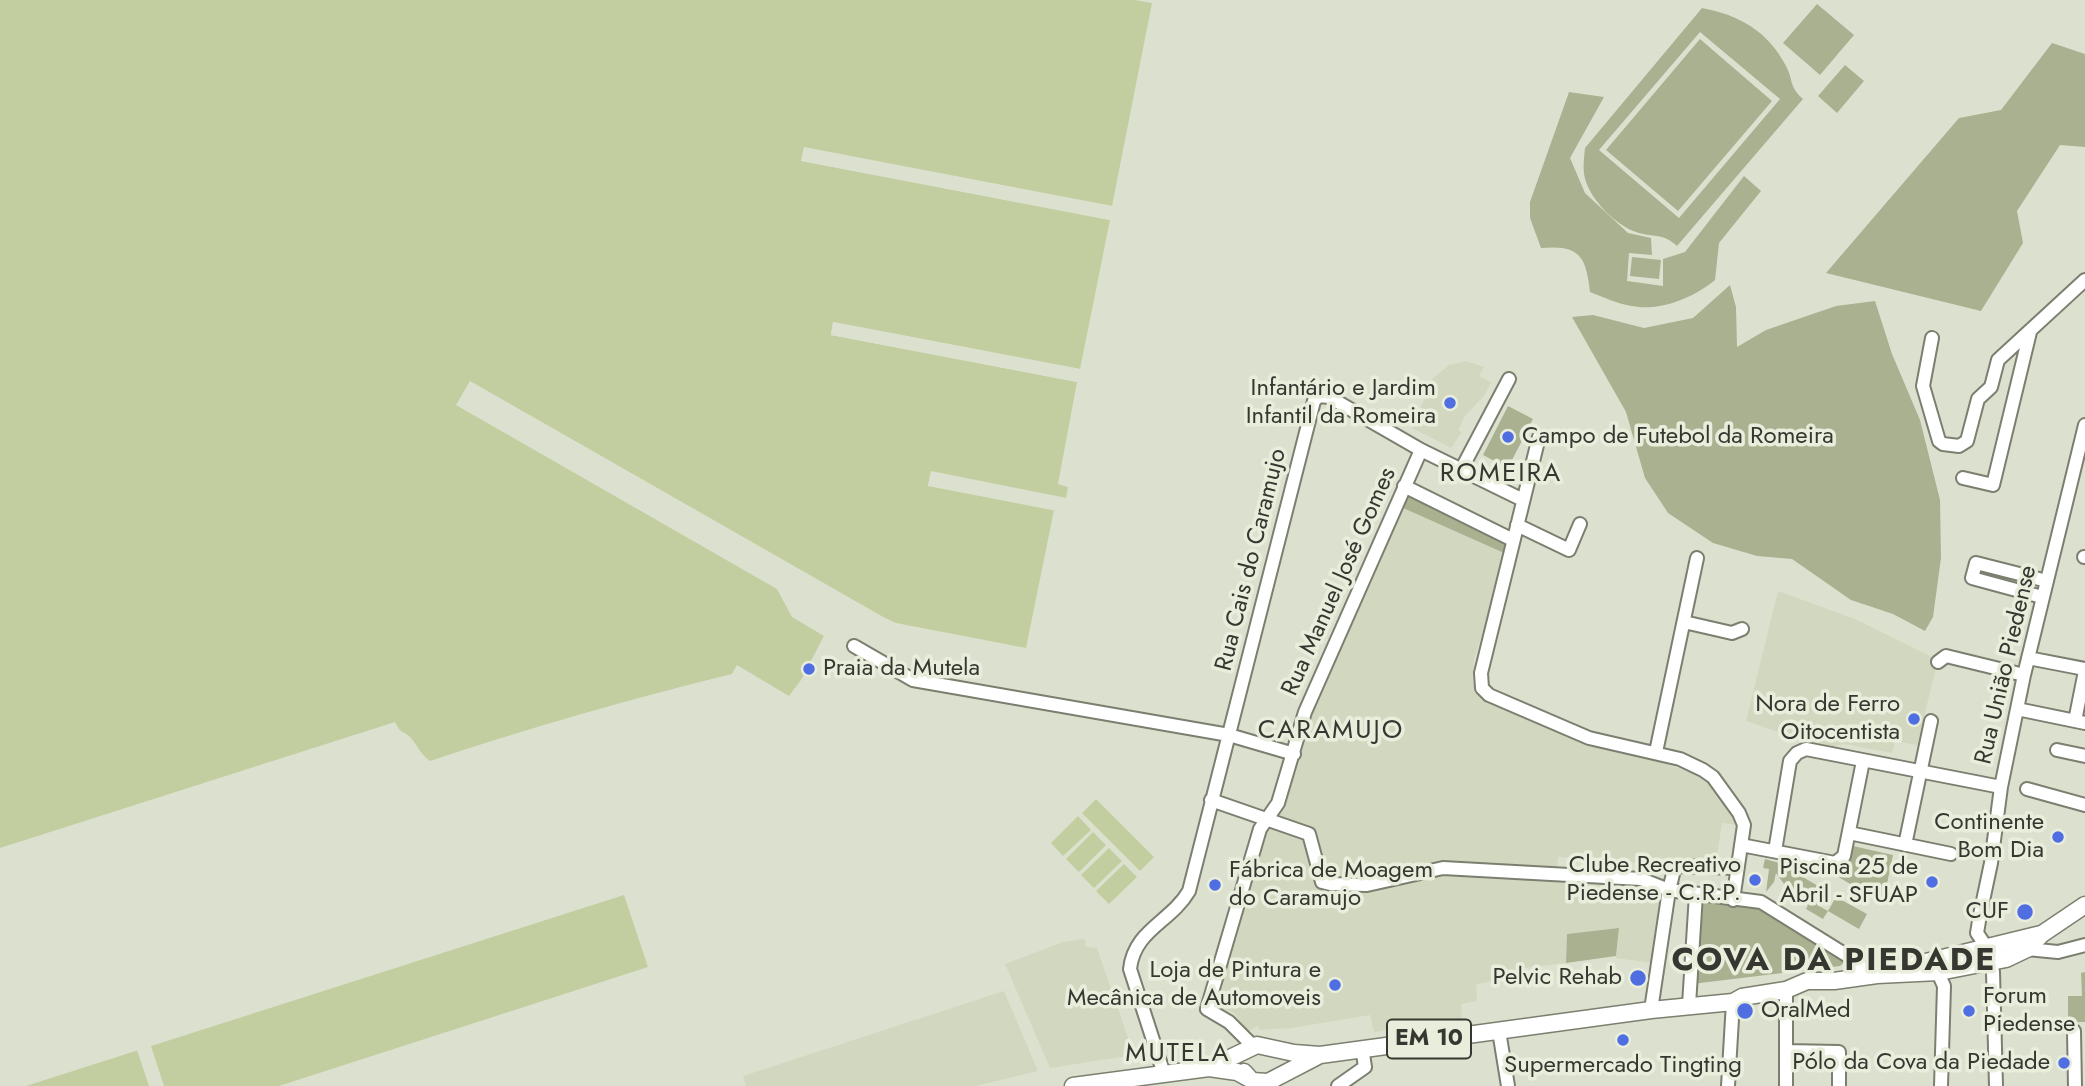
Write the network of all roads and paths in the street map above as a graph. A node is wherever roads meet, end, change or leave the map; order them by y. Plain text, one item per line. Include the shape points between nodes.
1 (2085, 281) edge
2 (2030, 331) junction
3 (1932, 338) dead end
4 (1509, 379) dead end
5 (2085, 425) edge
6 (1539, 437) dead end
7 (1421, 450) junction
8 (1461, 470) junction
9 (2079, 477) edge
10 (1963, 478) dead end
11 (1404, 486) junction
12 (1523, 500) junction
13 (1580, 524) dead end
14 (1517, 525) junction
15 (1513, 540) junction
16 (1697, 558) dead end
17 (2047, 580) junction
18 (2042, 597) junction
19 (1684, 622) junction
20 (1742, 629) dead end
21 (854, 646) dead end
22 (2028, 658) junction
23 (1938, 662) dead end
24 (2085, 670) edge
25 (2024, 675) junction
26 (2017, 709) junction
27 (1931, 721) dead end
28 (2080, 722) edge
29 (1229, 735) junction
30 (2057, 750) dead end
31 (1656, 752) junction
32 (1294, 754) junction
33 (2085, 756) edge
34 (1863, 761) junction
35 (1920, 771) junction
36 (2001, 787) junction
37 (2027, 789) dead end
38 (1211, 800) junction
39 (2085, 805) edge
40 (1266, 819) junction
41 (1849, 833) junction
42 (1741, 845) junction
43 (1905, 845) junction
44 (1775, 851) junction
45 (1951, 854) dead end
46 (1737, 868) junction
47 (1669, 890) junction
48 (1696, 894) junction
49 (1733, 900) junction
50 (2085, 905) edge
51 (2042, 934) junction
52 (2085, 945) edge
53 (2027, 949) junction
54 (1989, 955) junction
55 (1935, 966) junction
56 (1870, 976) junction
57 (1786, 990) junction
58 (1738, 997) junction
59 (1689, 1005) junction
60 (1651, 1010) junction
61 (1499, 1031) junction
62 (2074, 1031) dead end
63 (1251, 1047) junction
64 (1272, 1048) junction
65 (1360, 1049) junction
66 (1786, 1051) junction
67 (1320, 1055) junction
68 (1209, 1068) junction
69 (1164, 1074) junction
70 (1273, 1080) junction
71 (1250, 1082) edge
72 (1073, 1086) edge
73 (1338, 1086) edge
74 (1508, 1086) edge
75 (1728, 1086) edge
76 (1786, 1086) edge
77 (1839, 1086) edge
78 (1941, 1086) edge
79 (1996, 1086) edge
80 (2075, 1086) edge

1 - 2 street
2 - 3 street via 1998,361 1991,387 1978,399 1965,443 1955,447 1939,440 1923,388
2 - 10 street via 1993,485
4 - 8 street
5 - 9 street, Rua União Piedense
6 - 12 street
7 - 8 street
7 - 11 street, Rua Manuel José Gomes
7 - 29 street, Rua Cais do Caramujo via 1329,397 1319,396
8 - 12 street
9 - 17 street, Rua União Piedense
11 - 15 street
11 - 32 street, Rua Manuel José Gomes via 1305,712
12 - 14 street
13 - 14 street via 1569,550
14 - 15 street
15 - 31 street via 1480,678 1484,691 1589,738
16 - 19 street
17 - 18 street, Rua União Piedense
17 - 18 street via 1976,563 1972,578
18 - 22 street, Rua União Piedense
19 - 20 street via 1732,634
19 - 31 street
21 - 29 street via 913,680
22 - 24 street
22 - 25 street, Rua União Piedense
23 - 25 street via 1946,656
24 - 28 street
25 - 26 street, Rua União Piedense
26 - 28 street
26 - 36 street, Rua União Piedense
27 - 35 street
29 - 32 street
29 - 38 street, Rua Cais do Caramujo
30 - 33 street
31 - 42 street via 1713,777 1744,825
32 - 40 street, Rua Manuel José Gomes via 1278,803
34 - 35 street
34 - 41 street
34 - 44 street via 1806,750 1797,753 1790,761
35 - 36 street
35 - 43 street
36 - 54 street, Rua União Piedense via 1977,933
37 - 39 street
38 - 40 street
38 - 69 street, Rua Cais do Caramujo via 1188,891 1131,955 1130,969
40 - 47 street via 1309,834 1322,882 1330,884 1367,885 1443,868 1641,879
40 - 63 street, Rua Manuel José Gomes via 1207,1009 1229,1022
41 - 43 street
41 - 44 street via 1844,856 1835,863
42 - 44 street
42 - 46 street
43 - 45 street
46 - 47 street via 1675,866
46 - 49 street
47 - 48 street
47 - 60 street
48 - 49 street
48 - 59 street
49 - 56 street via 1761,902 1836,947
50 - 51 main road, EM 10
51 - 53 main road, EM 10
51 - 54 main road, EM 10
52 - 53 street via 2058,952
53 - 54 main road, EM 10 via 2016,956
54 - 55 main road, EM 10
54 - 79 street, Rua União Piedense
55 - 56 main road, EM 10
55 - 78 street via 1944,986
56 - 57 main road, EM 10 via 1834,981 1808,993
57 - 58 main road, EM 10
57 - 66 street
58 - 59 main road, EM 10 via 1716,996
58 - 75 street
59 - 60 main road, EM 10
60 - 61 main road, EM 10
61 - 65 main road, EM 10
61 - 74 street
62 - 80 street
63 - 64 main road, EM 10
63 - 68 main road, EM 10
63 - 71 main road via 1242,1064
64 - 67 main road, EM 10
64 - 70 main road via 1281,1061
65 - 67 main road, EM 10
65 - 73 street via 1365,1067
66 - 76 street
66 - 77 street via 1839,1052
67 - 70 main road, EM 10
68 - 69 main road, EM 10
68 - 71 main road, EM 10 via 1230,1070
69 - 72 main road, EM 10
70 - 71 main road, EM 10

